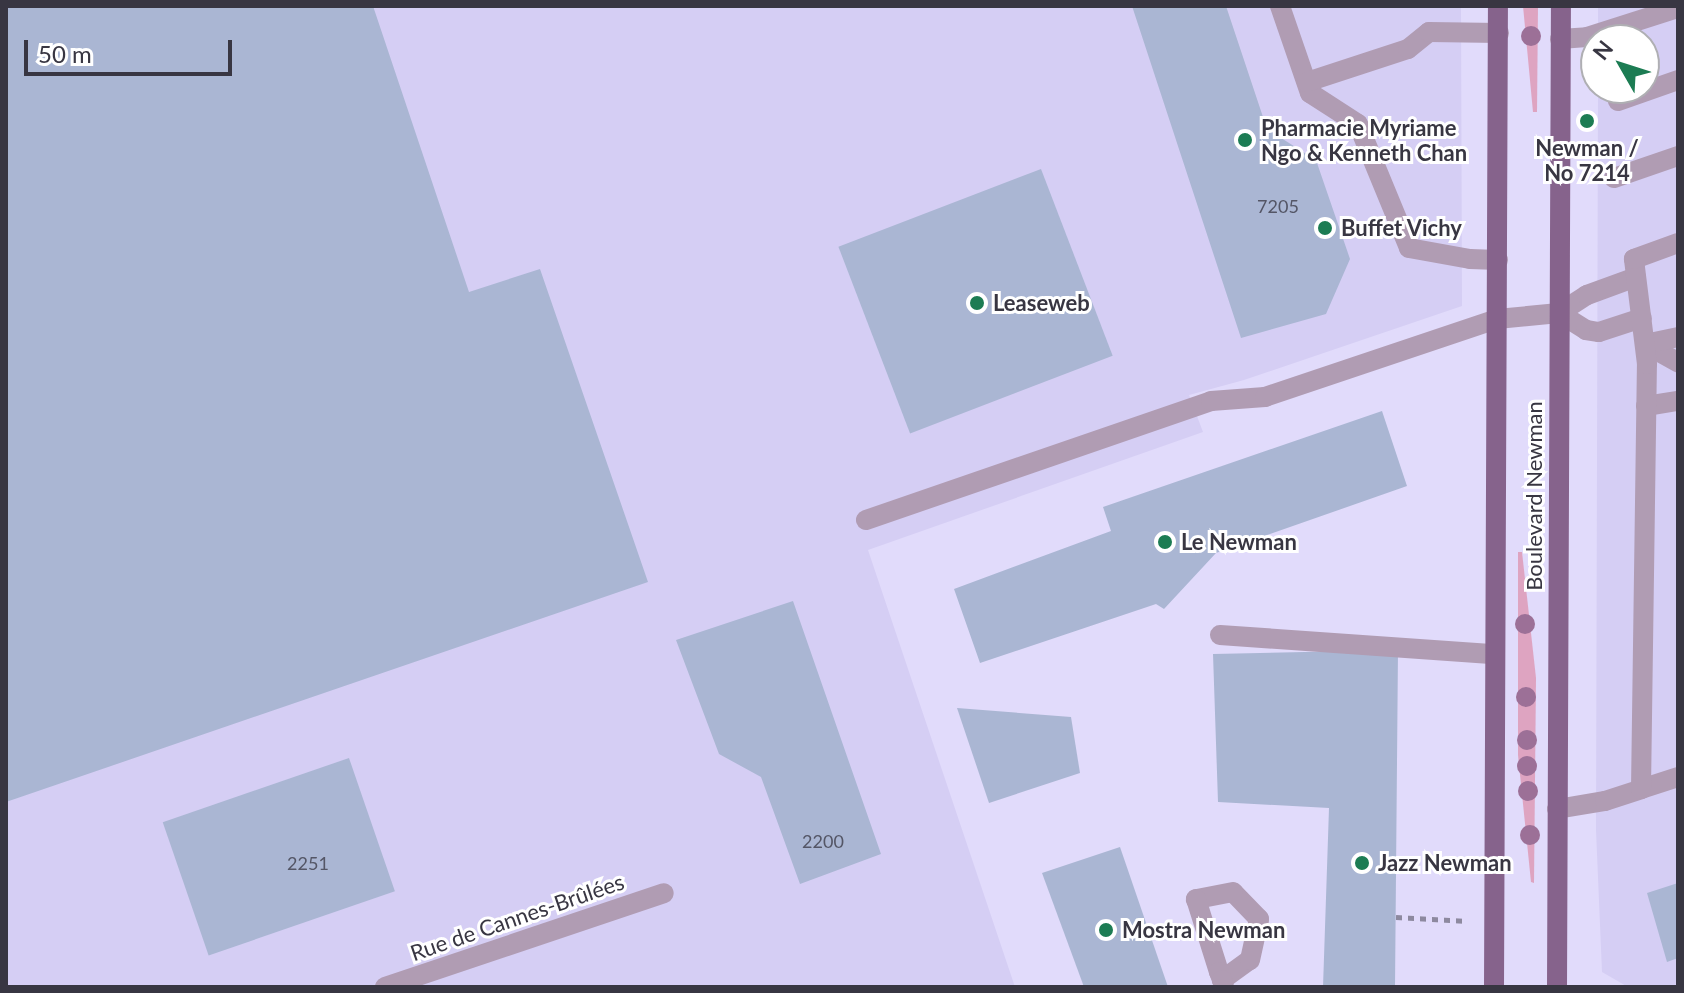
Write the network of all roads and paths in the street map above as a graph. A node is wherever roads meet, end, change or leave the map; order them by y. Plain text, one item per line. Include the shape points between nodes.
1 (1280, 6) edge
2 (1498, 6) edge
3 (1561, 6) edge
4 (1678, 8) edge
5 (1499, 33) junction
6 (1560, 39) junction
7 (1307, 82) junction
8 (1678, 156) edge
9 (1614, 178) dead end
10 (1678, 243) edge
11 (1498, 260) junction
12 (1636, 277) junction
13 (1559, 313) junction
14 (1642, 318) junction
15 (1497, 319) junction
16 (1678, 337) edge
17 (1645, 344) junction
18 (1678, 362) edge
19 (1678, 401) edge
20 (1646, 406) junction
21 (866, 520) dead end
22 (1220, 635) dead end
23 (1494, 654) junction
24 (1678, 777) edge
25 (1641, 789) junction
26 (1557, 809) junction
27 (664, 893) dead end
28 (1396, 917) dead end
29 (1468, 921) dead end
30 (1560, 984) edge
31 (385, 987) edge
32 (1494, 987) edge

1 - 7 street
2 - 5 main road, Boulevard Newman
3 - 6 main road, Boulevard Newman
4 - 6 street via 1587,37
5 - 7 street via 1429,32 1408,49
5 - 11 main road, Boulevard Newman
6 - 13 main road, Boulevard Newman
7 - 11 street via 1310,93 1358,124 1409,248
8 - 9 street
10 - 12 street via 1634,259
11 - 15 main road, Boulevard Newman
12 - 13 street via 1587,295
12 - 14 street
13 - 14 street via 1599,332
13 - 15 street
13 - 26 main road, Boulevard Newman
14 - 17 street
15 - 21 street via 1265,397 1211,401
15 - 23 main road, Boulevard Newman
16 - 17 street
17 - 18 street
17 - 20 street
19 - 20 street
20 - 25 street
22 - 23 street
23 - 32 main road, Boulevard Newman
24 - 25 street
25 - 26 street
26 - 30 main road, Boulevard Newman
27 - 31 street, Rue de Cannes-Brûlées
28 - 29 path

